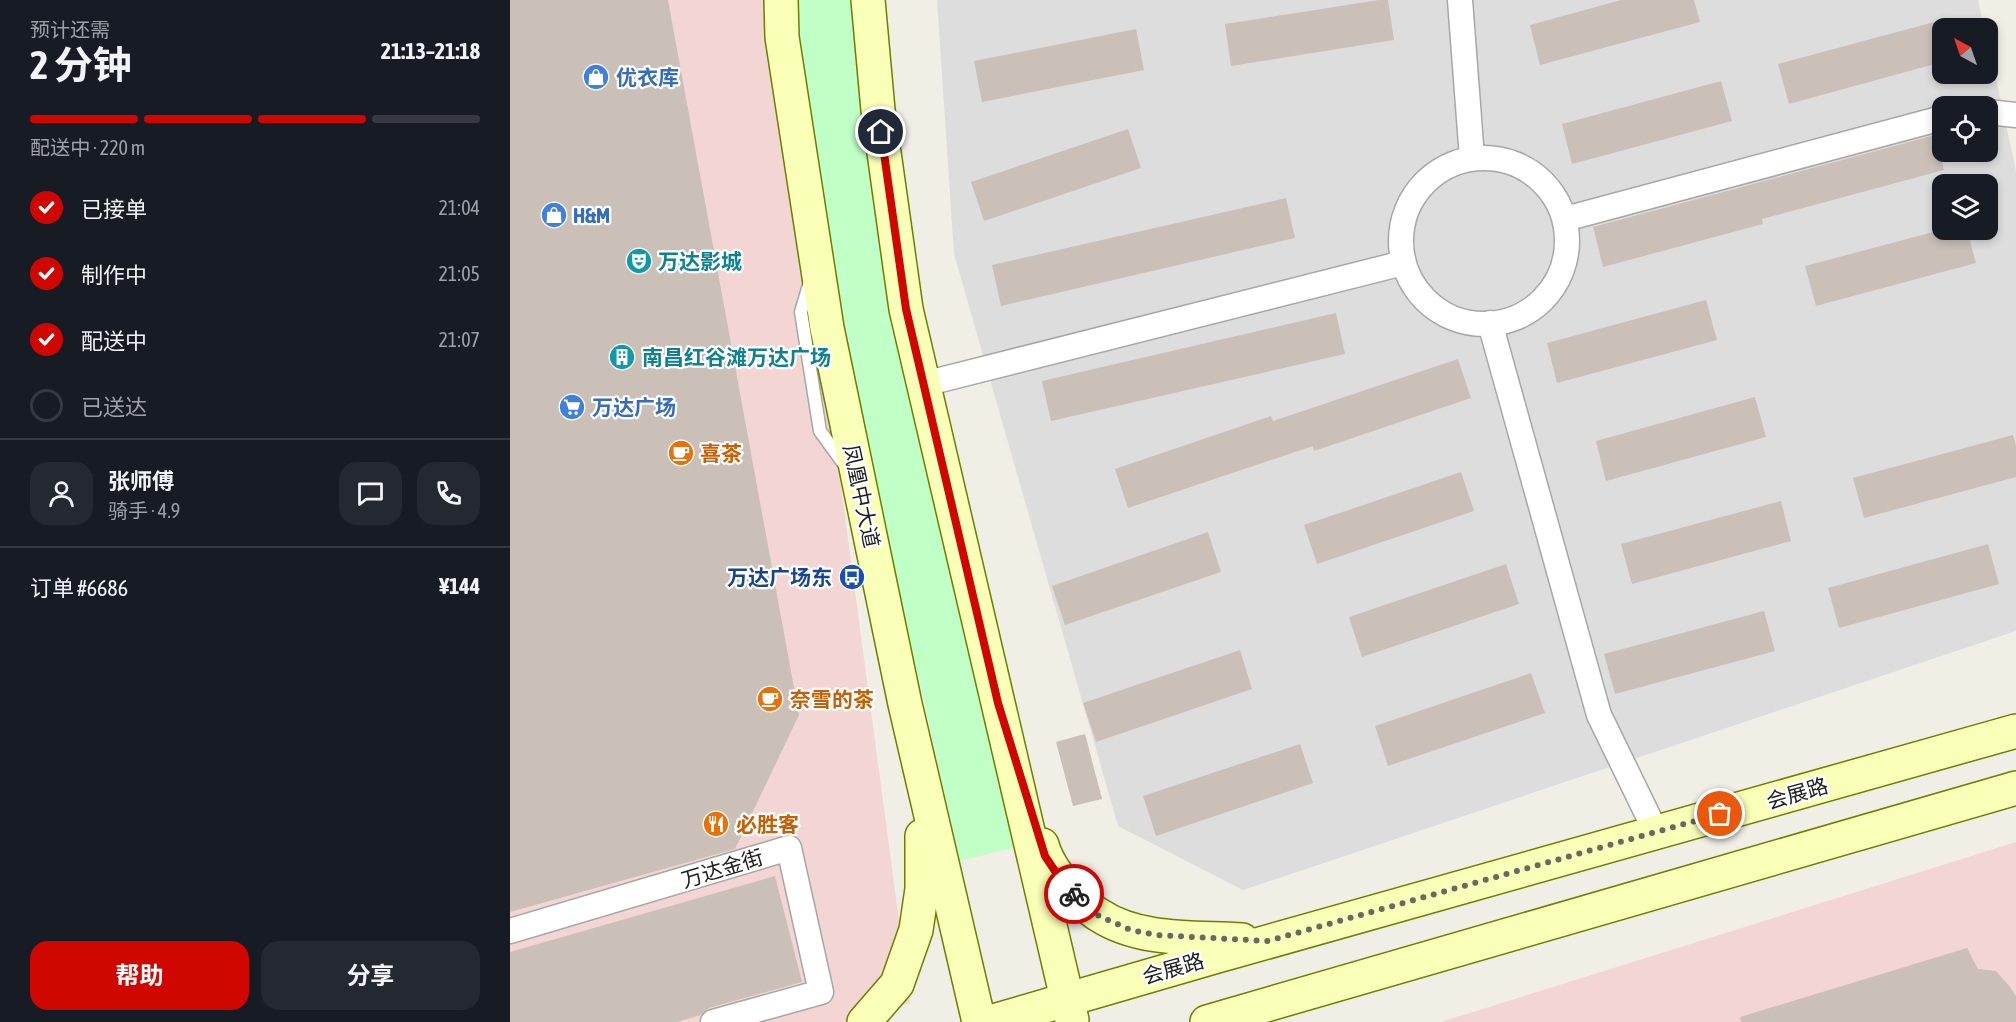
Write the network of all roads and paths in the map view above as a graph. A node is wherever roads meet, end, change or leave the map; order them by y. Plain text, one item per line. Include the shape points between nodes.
1 (781, 0) edge
2 (868, 0) edge
3 (1460, 0) edge
4 (1998, 113) edge
5 (2016, 115) edge
6 (1932, 121) edge
7 (1472, 158) junction
8 (1565, 219) junction
9 (1403, 263) junction
10 (1490, 323) junction
11 (924, 384) junction
12 (998, 703) junction
13 (2016, 714) edge
14 (2016, 731) edge
15 (1956, 748) junction
16 (923, 783) junction
17 (2016, 788) edge
18 (1656, 832) junction
19 (510, 932) edge
20 (1268, 941) junction
21 (1069, 1011) edge
22 (1214, 1020) edge
23 (713, 1022) edge
24 (864, 1022) edge
25 (978, 1022) edge
26 (990, 1022) edge

1 - 16 main road, 凤凰中大道 via 782,37 827,328
2 - 11 main road via 878,110 906,309
3 - 7 street
4 - 5 street
6 - 8 street
7 - 8 street via 1496,158 1520,165 1540,178 1556,197
7 - 9 street via 1445,167 1423,184 1408,207 1401,235
8 - 10 street via 1567,248 1559,276 1542,300 1518,316
9 - 10 street via 1412,284 1427,302 1446,315 1467,322
9 - 11 street
10 - 18 street via 1599,715
11 - 12 main road
12 - 20 main road via 1045,856 1065,886 1099,916 1131,930 1156,935
12 - 21 main road
13 - 15 main road
14 - 15 main road, 会展路
15 - 18 main road, 会展路
16 - 24 main road via 922,889 916,930 897,984
16 - 25 main road, 凤凰中大道
17 - 22 main road
18 - 20 main road, 会展路
19 - 23 street, 万达金街 via 789,848 821,992
20 - 21 main road, 会展路
21 - 26 main road, 会展路

